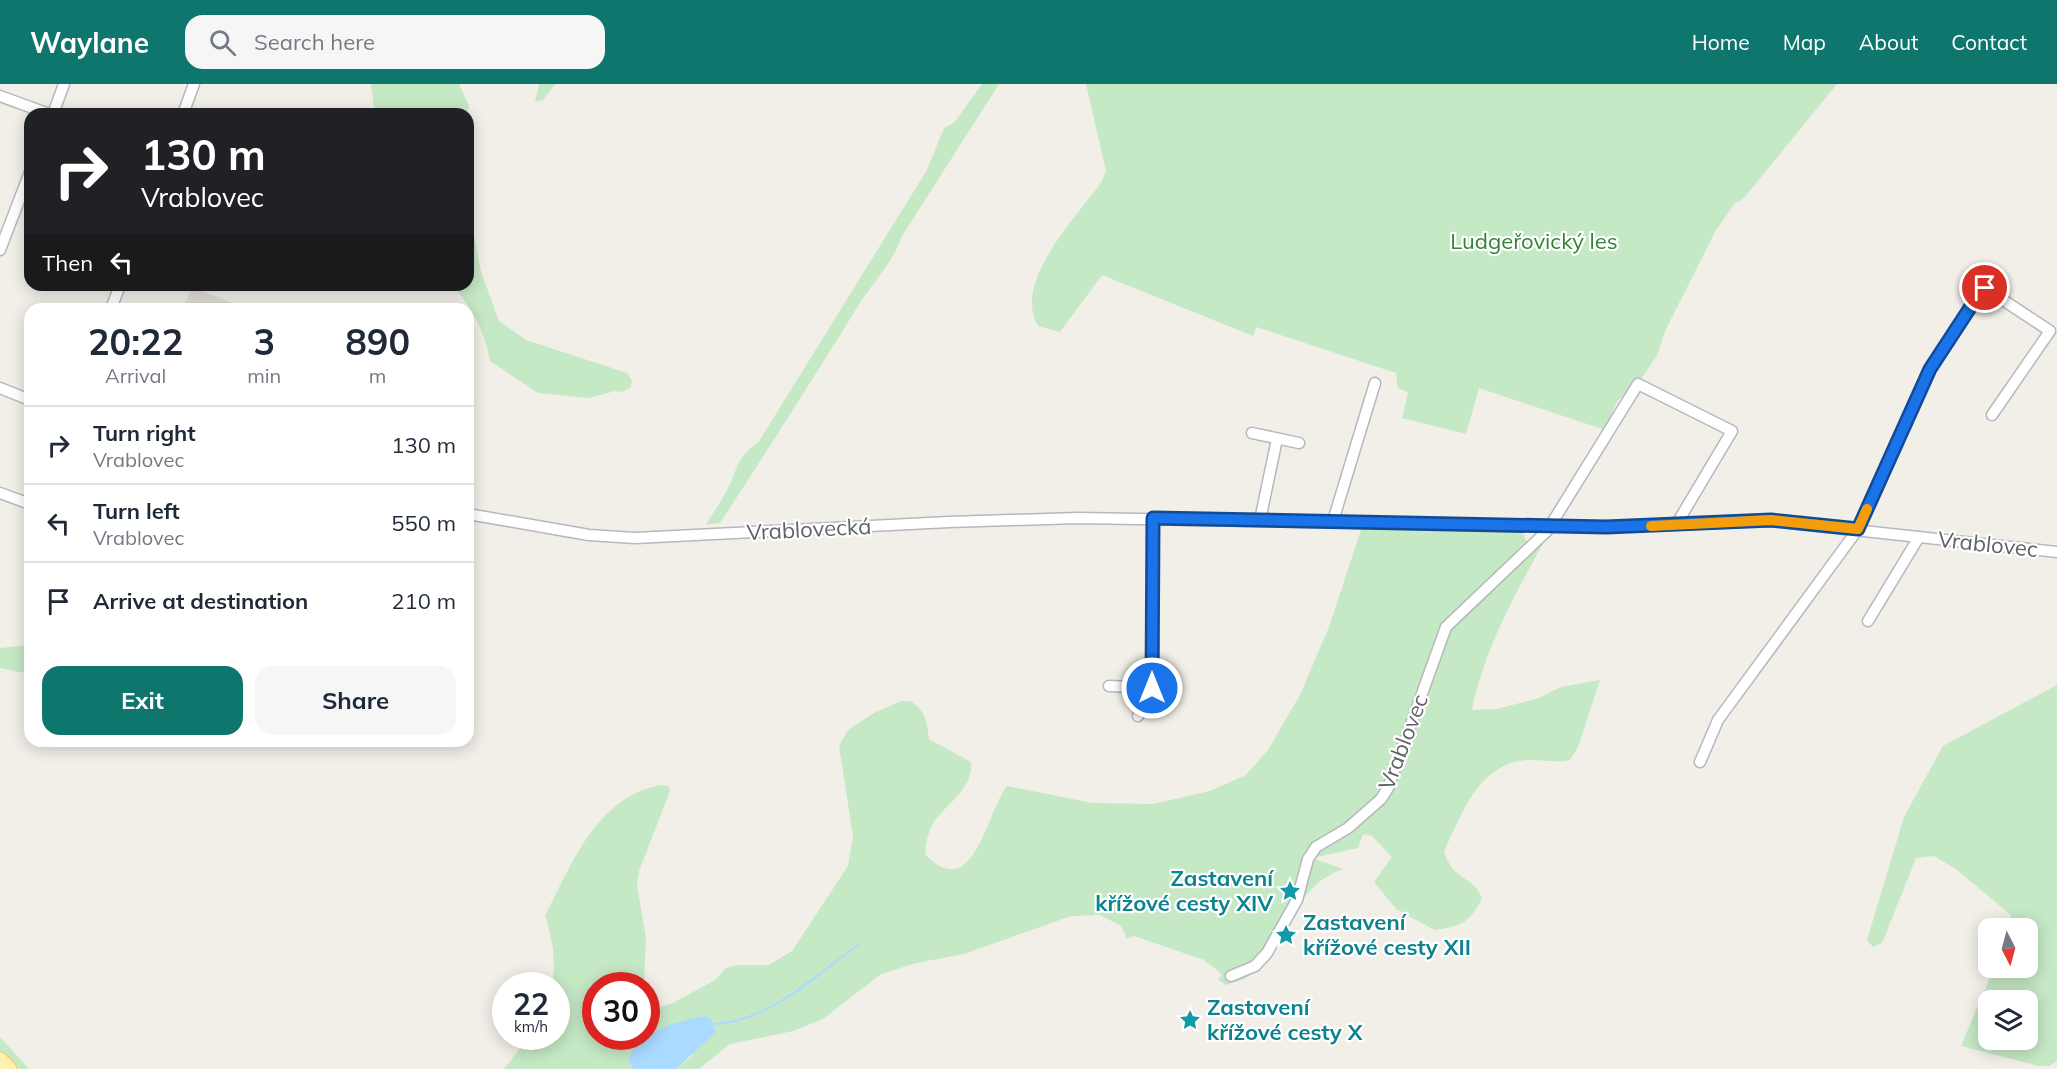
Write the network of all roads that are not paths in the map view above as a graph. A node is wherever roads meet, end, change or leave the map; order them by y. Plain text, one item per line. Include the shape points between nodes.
1 (64, 84) edge
2 (194, 84) edge
3 (0, 96) edge
4 (34, 108) edge
5 (54, 108) edge
6 (185, 108) edge
7 (24, 187) edge
8 (0, 216) edge
9 (11, 220) junction
10 (0, 250) edge
11 (1375, 382) dead end
12 (0, 388) edge
13 (24, 398) edge
14 (1992, 415) dead end
15 (1252, 433) dead end
16 (1277, 439) junction
17 (1299, 443) dead end
18 (0, 493) edge
19 (24, 502) edge
20 (474, 515) edge
21 (1153, 518) junction
22 (1260, 520) junction
23 (1333, 521) junction
24 (1676, 525) junction
25 (1550, 526) junction
26 (1858, 529) junction
27 (1919, 537) junction
28 (2057, 552) edge
29 (1868, 621) dead end
30 (1108, 686) dead end
31 (1152, 688) junction
32 (1138, 716) dead end
33 (1700, 762) dead end
34 (1231, 976) dead end
35 (0, 1060) edge
36 (9, 1069) edge

1 - 5 street
2 - 6 street
3 - 4 street
7 - 9 street
8 - 9 street
9 - 10 street
11 - 23 street
12 - 13 street
14 - 26 street via 2050,331 1985,288 1930,369
15 - 16 street
16 - 17 street
16 - 22 street
18 - 19 street
20 - 21 street, Vrablovecká via 589,535 635,538 960,521
21 - 22 street, Vrablovec
21 - 31 street
22 - 23 street, Vrablovec
23 - 25 street, Vrablovec
24 - 25 street, Vrablovec
24 - 25 street, Vrablovec via 1732,431 1638,384
24 - 26 street, Vrablovec via 1771,520
25 - 34 street, Vrablovec via 1446,627 1388,788 1348,828 1316,847 1308,859 1297,900 1267,953 1255,966
26 - 27 street, Vrablovec
26 - 33 street via 1718,720
27 - 28 street, Vrablovec
27 - 29 street, Vrablovec
30 - 31 street
31 - 32 street
35 - 36 main road

